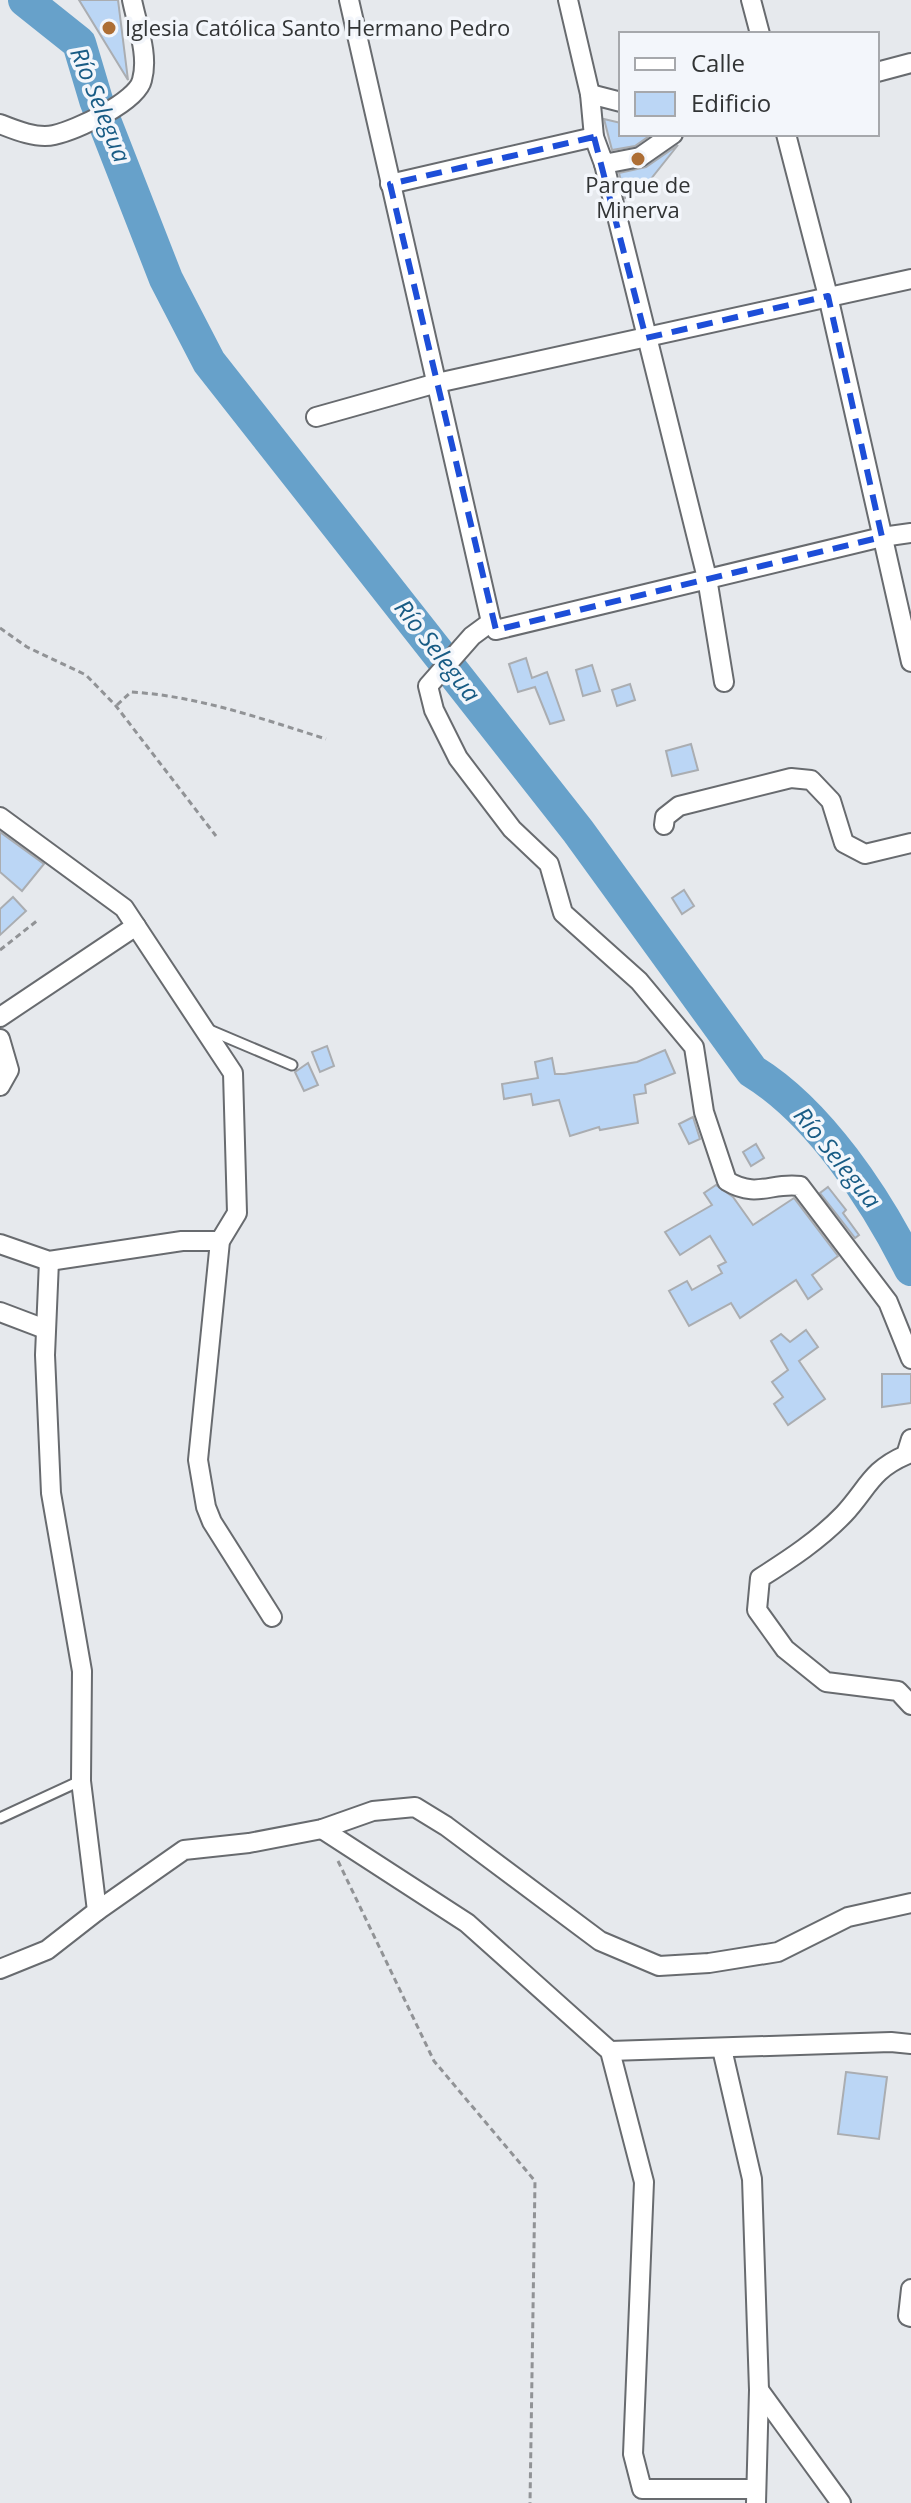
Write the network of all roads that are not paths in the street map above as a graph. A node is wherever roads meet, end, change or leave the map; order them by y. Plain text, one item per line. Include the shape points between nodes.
1 (132, 0) edge
2 (349, 0) edge
3 (568, 0) edge
4 (751, 0) edge
5 (759, 32) edge
6 (911, 63) edge
7 (879, 71) edge
8 (590, 94) junction
9 (619, 101) edge
10 (0, 124) edge
11 (670, 136) edge
12 (787, 136) edge
13 (594, 137) junction
14 (604, 164) junction
15 (390, 184) junction
16 (911, 279) edge
17 (828, 296) junction
18 (646, 338) junction
19 (437, 383) junction
20 (316, 417) dead end
21 (911, 533) edge
22 (882, 537) junction
23 (707, 578) junction
24 (491, 622) junction
25 (911, 662) edge
26 (724, 682) dead end
27 (0, 817) edge
28 (664, 825) dead end
29 (911, 843) edge
30 (136, 926) junction
31 (0, 1017) edge
32 (204, 1028) junction
33 (0, 1039) edge
34 (292, 1065) dead end
35 (0, 1086) edge
36 (220, 1241) junction
37 (0, 1244) edge
38 (49, 1261) junction
39 (0, 1312) edge
40 (45, 1329) junction
41 (911, 1359) edge
42 (911, 1439) edge
43 (272, 1617) dead end
44 (911, 1705) edge
45 (81, 1781) junction
46 (0, 1818) edge
47 (322, 1829) junction
48 (911, 1903) edge
49 (97, 1911) junction
50 (0, 1969) edge
51 (911, 2044) edge
52 (722, 2049) junction
53 (610, 2051) junction
54 (911, 2289) edge
55 (911, 2317) edge
56 (759, 2390) junction
57 (756, 2496) edge
58 (841, 2503) edge

1 - 10 street via 145,64 142,85 122,105 53,136
2 - 15 street
3 - 8 street
4 - 5 street
6 - 7 street
8 - 9 street
8 - 13 street
11 - 14 street via 640,157
12 - 17 street
13 - 14 street
13 - 15 street
14 - 18 street
15 - 19 street
16 - 17 street
17 - 18 street
17 - 22 street
18 - 19 street
18 - 23 street
19 - 20 street
19 - 24 street
21 - 22 street
22 - 23 street
22 - 25 street
23 - 24 street via 496,630
23 - 26 street
24 - 41 street via 428,686 458,758 512,829 549,864 563,913 639,981 694,1047 704,1112 727,1181 759,1192 800,1186 888,1302
27 - 30 street via 124,908
28 - 29 street via 665,817 679,806 791,778 811,780 831,801 844,843 865,854
30 - 31 street
30 - 32 street
32 - 34 lane
32 - 36 street via 233,1073 237,1213
33 - 35 street via 9,1070
36 - 38 street via 182,1241
36 - 43 street via 198,1460 212,1522
37 - 38 street
38 - 40 street
39 - 40 street
40 - 45 street via 51,1493 82,1671
42 - 44 street via 906,1455 882,1466 843,1515 760,1578 757,1610 785,1649 826,1682 898,1691
45 - 46 lane
45 - 49 street
47 - 48 street via 373,1811 415,1807 600,1941 659,1966 778,1952 848,1917
47 - 49 street via 184,1850
47 - 53 street via 467,1923
49 - 50 street via 47,1950
51 - 52 street
52 - 53 street
52 - 56 street via 752,2179
53 - 57 street via 644,2182 633,2454 642,2489
54 - 55 street
56 - 57 street
56 - 58 street

